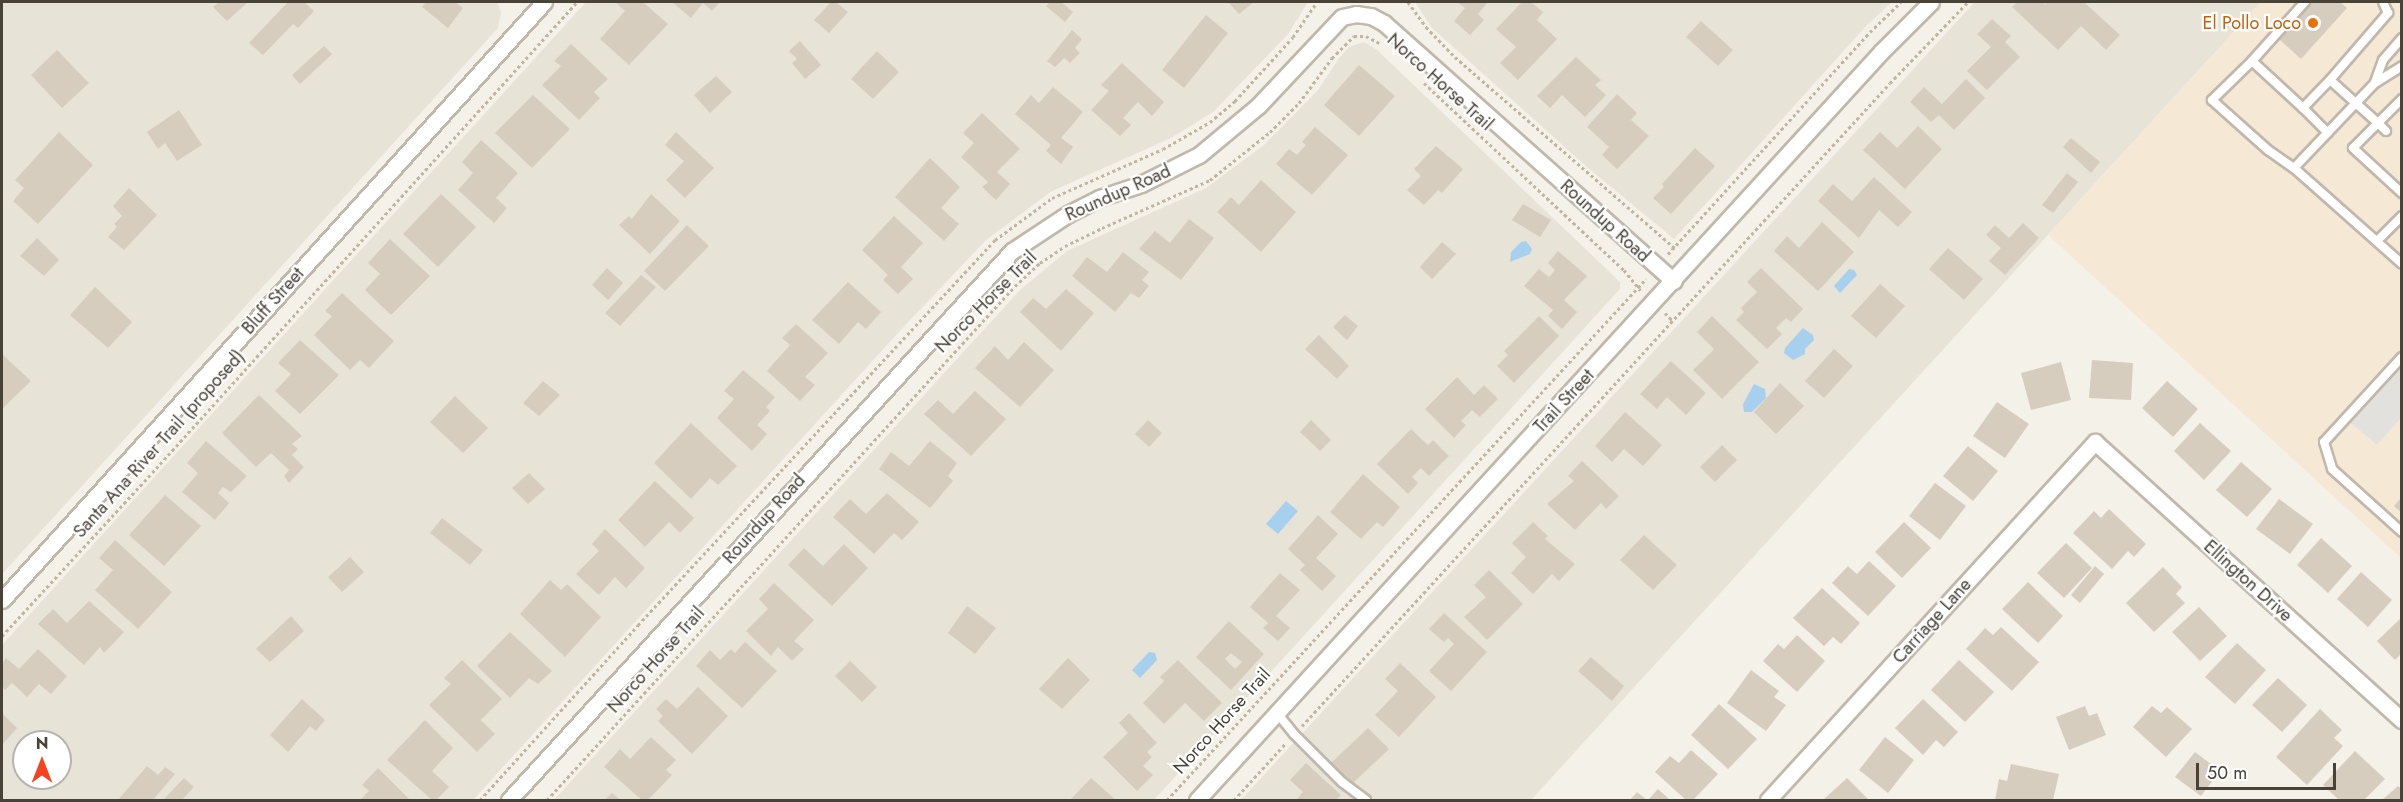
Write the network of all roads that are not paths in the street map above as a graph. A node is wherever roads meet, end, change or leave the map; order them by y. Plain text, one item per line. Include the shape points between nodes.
1 (1931, 2) edge
2 (2305, 2) edge
3 (2383, 2) edge
4 (536, 5) edge
5 (2402, 38) edge
6 (2252, 61) junction
7 (2402, 66) edge
8 (2330, 80) junction
9 (2375, 83) junction
10 (2402, 99) edge
11 (2357, 102) junction
12 (2303, 108) junction
13 (2378, 123) junction
14 (2386, 131) dead end
15 (2328, 133) junction
16 (2294, 168) junction
17 (2401, 192) edge
18 (2402, 216) edge
19 (2377, 242) junction
20 (2402, 264) edge
21 (1674, 281) junction
22 (2402, 357) edge
23 (2095, 442) joint
24 (2402, 532) edge
25 (2, 600) edge
26 (1277, 713) junction
27 (2402, 720) edge
28 (509, 801) edge
29 (1197, 801) edge
30 (1366, 801) edge
31 (1768, 801) edge

1 - 21 street, Trail Street
2 - 6 lane
3 - 8 lane via 2388,13
4 - 25 street, Bluff Street
5 - 9 lane via 2384,60
6 - 12 lane
6 - 16 lane via 2212,100
7 - 9 lane
8 - 11 lane
8 - 12 lane
9 - 11 lane
10 - 13 lane
11 - 13 lane
11 - 15 lane
12 - 15 lane
13 - 14 lane
13 - 17 lane via 2353,148
15 - 16 lane
16 - 19 lane
18 - 19 lane
19 - 20 lane
21 - 26 street, Trail Street
21 - 28 street, Roundup Road via 1384,23 1371,16 1342,17 1258,106 1199,155 1141,184 1088,203 1012,251
22 - 24 lane via 2324,442 2332,469
23 - 27 street, Ellington Drive
23 - 31 street, Carriage Lane
26 - 29 street, Trail Street
26 - 30 lane via 1342,782

